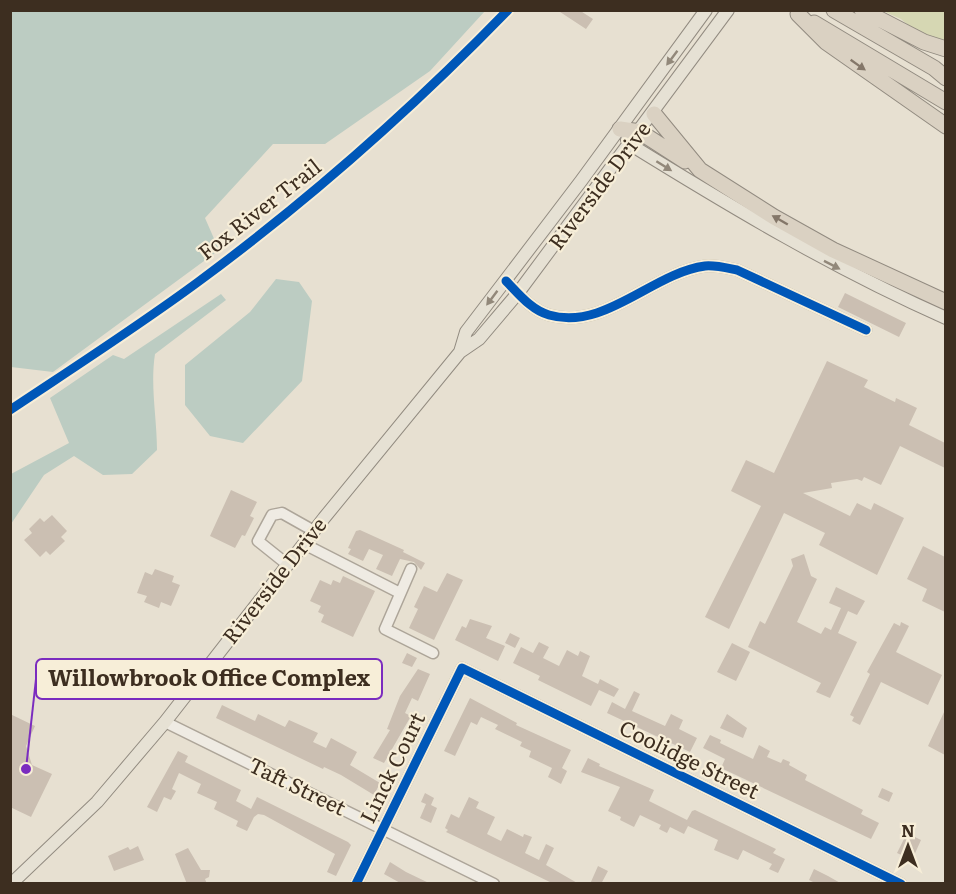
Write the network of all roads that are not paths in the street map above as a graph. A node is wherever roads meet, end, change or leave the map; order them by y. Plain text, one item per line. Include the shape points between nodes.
1 (706, 10) edge
2 (728, 10) edge
3 (834, 10) edge
4 (862, 10) edge
5 (794, 12) edge
6 (945, 49) edge
7 (942, 72) edge
8 (945, 102) edge
9 (654, 114) junction
10 (945, 126) edge
11 (620, 129) junction
12 (640, 132) junction
13 (631, 145) junction
14 (700, 170) junction
15 (506, 281) junction
16 (518, 293) junction
17 (945, 302) edge
18 (945, 318) edge
19 (867, 330) dead end
20 (460, 352) junction
21 (314, 531) junction
22 (304, 544) junction
23 (288, 565) junction
24 (411, 569) dead end
25 (400, 593) junction
26 (432, 653) dead end
27 (462, 668) joint
28 (165, 722) junction
29 (383, 829) junction
30 (11, 884) edge
31 (356, 884) edge
32 (494, 884) edge
33 (901, 884) edge

1 -> 11 main road, Riverside Drive
2 - 9 main road, Riverside Drive
3 - 7 highway
4 - 6 highway
5 - 8 highway
5 -> 10 highway via 826,42
9 - 12 main road, Riverside Drive
9 - 14 highway
11 - 12 highway
11 - 13 main road
11 - 15 main road, Riverside Drive
12 - 13 main road, Riverside Drive
12 - 14 highway
13 - 16 main road, Riverside Drive
13 -> 18 main road via 800,248
17 -> 14 highway via 833,250
15 - 16 street
15 -> 20 main road, Riverside Drive via 466,332
16 - 19 street via 549,315 571,317 593,314 684,272 705,266 722,267 737,270
16 - 20 main road, Riverside Drive via 479,339
20 - 21 main road, Riverside Drive
21 - 22 main road, Riverside Drive
21 - 23 street via 282,513 272,515 258,541
22 - 23 main road, Riverside Drive
22 - 25 street
23 - 28 main road, Riverside Drive
24 - 25 street
25 - 26 street via 385,629
27 - 29 street, Linck Court
27 - 33 street, Coolidge Street
28 - 29 street, Taft Street
28 - 30 main road, Riverside Drive via 97,802
29 - 31 street, Linck Court
29 - 32 street, Taft Street

